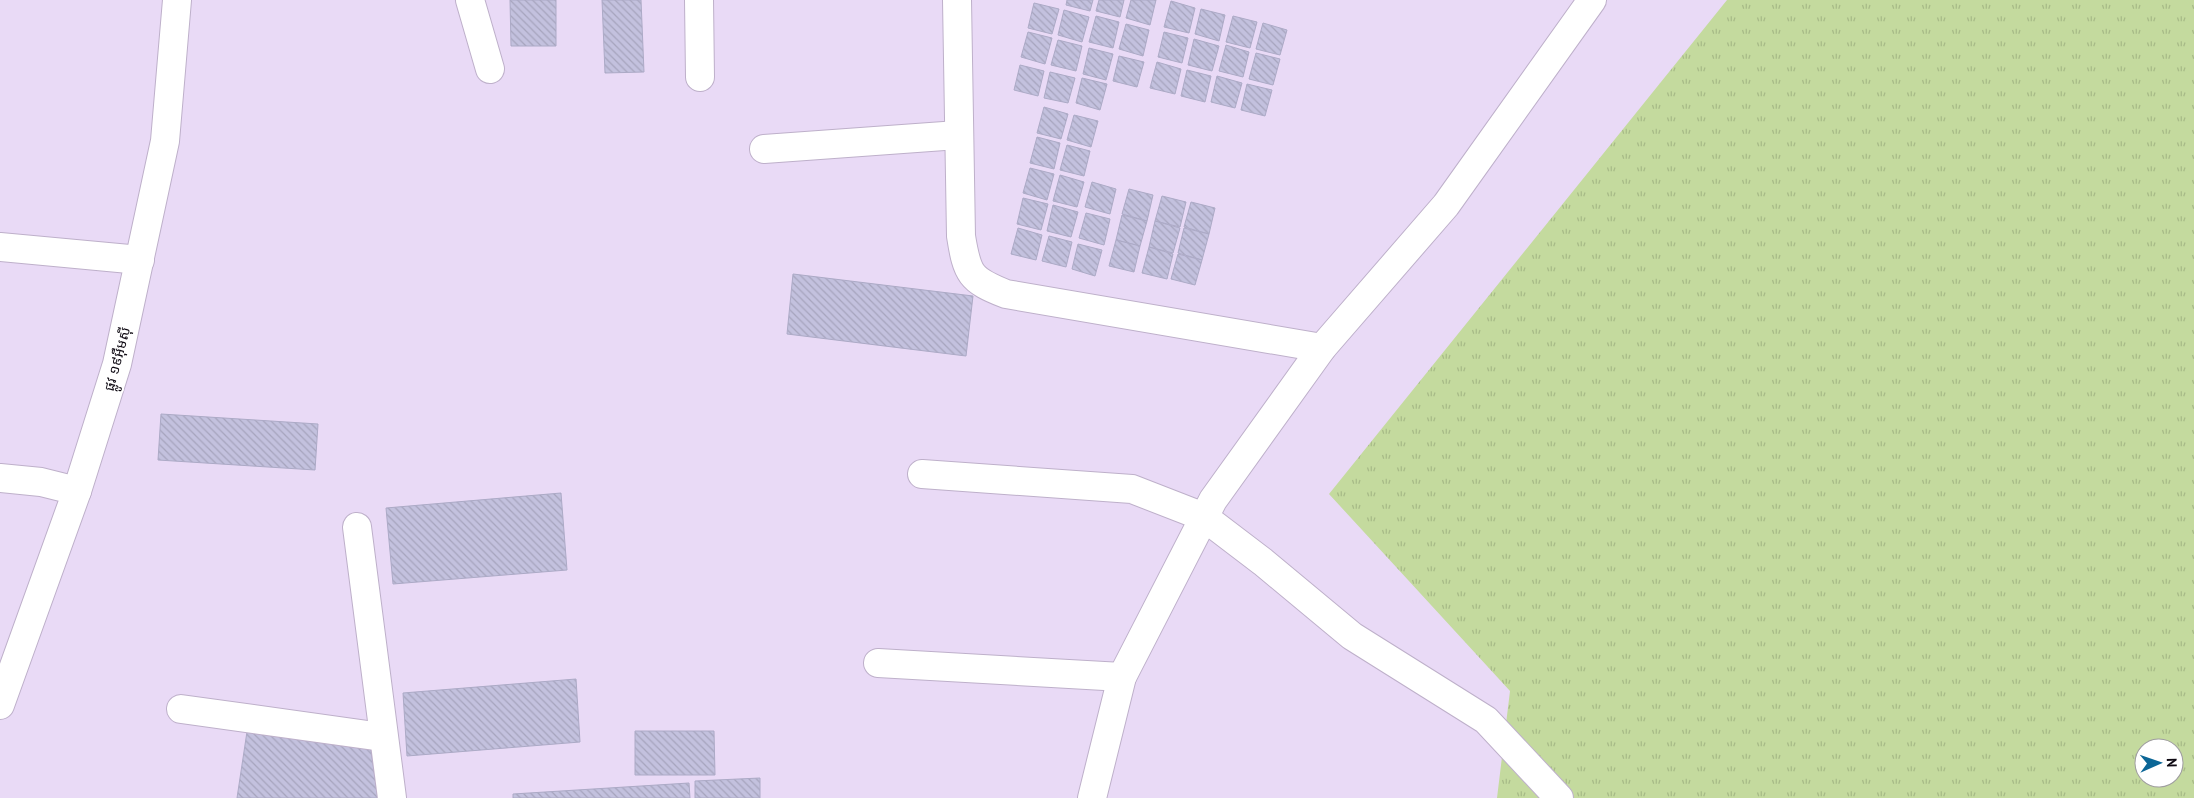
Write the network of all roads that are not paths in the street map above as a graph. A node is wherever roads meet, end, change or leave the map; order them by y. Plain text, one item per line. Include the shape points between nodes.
1 (177, 0) edge
2 (470, 0) edge
3 (699, 0) edge
4 (957, 0) edge
5 (1592, 0) edge
6 (490, 69) dead end
7 (700, 77) dead end
8 (958, 136) junction
9 (764, 149) dead end
10 (0, 247) edge
11 (140, 260) junction
12 (1322, 348) junction
13 (922, 474) dead end
14 (0, 478) edge
15 (77, 491) junction
16 (1204, 517) junction
17 (357, 527) dead end
18 (878, 663) dead end
19 (1122, 677) junction
20 (0, 705) edge
21 (181, 709) dead end
22 (382, 737) junction
23 (392, 798) edge
24 (1092, 798) edge
25 (1559, 798) edge

1 - 11 street, ផ្លូវ ១៩អ៊ឹមស៊ី via 165,140
2 - 6 street
3 - 7 street
4 - 8 street
5 - 12 street via 1446,205
8 - 9 street
8 - 12 street via 965,266 983,285 1006,294
10 - 11 street
11 - 15 street, ផ្លូវ ១៩អ៊ឹមស៊ី via 117,364
12 - 16 street
13 - 16 street via 1132,489
14 - 15 street via 41,482
15 - 20 street, ផ្លូវ ១៩អ៊ឹមស៊ី
16 - 19 street
16 - 25 street via 1352,636 1486,720
17 - 22 street
18 - 19 street
19 - 24 street
21 - 22 street
22 - 23 street

